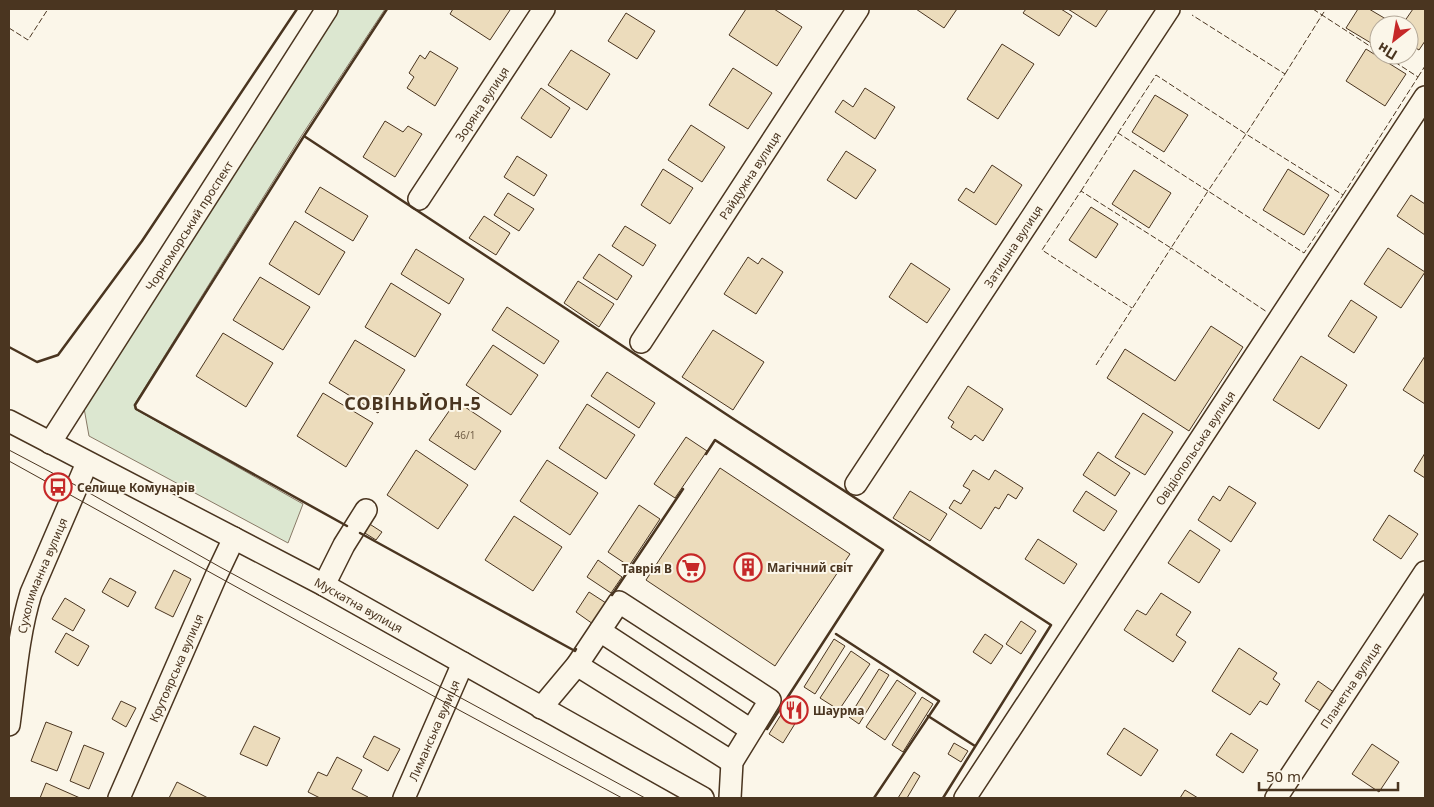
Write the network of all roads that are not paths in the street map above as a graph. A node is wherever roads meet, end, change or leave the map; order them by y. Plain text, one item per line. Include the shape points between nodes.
1 (327, 9) edge
2 (544, 9) edge
3 (858, 9) edge
4 (1169, 9) edge
5 (1425, 97) edge
6 (419, 199) dead end
7 (641, 342) dead end
8 (9, 421) edge
9 (50, 443) junction
10 (87, 463) junction
11 (856, 484) dead end
12 (366, 510) dead end
13 (234, 538) junction
14 (1425, 572) edge
15 (324, 585) junction
16 (600, 631) junction
17 (463, 664) junction
18 (577, 665) junction
19 (541, 708) junction
20 (9, 725) edge
21 (751, 730) junction
22 (732, 762) junction
23 (699, 797) edge
24 (119, 798) edge
25 (404, 798) edge
26 (730, 798) edge
27 (965, 798) edge
28 (1276, 798) edge

1 - 9 street, Чорноморський проспект
2 - 6 street, Зоряна вулиця
3 - 7 street, Райдужна вулиця
4 - 11 street, Затишна вулиця
5 - 27 street, Овідіопольська вулиця
8 - 9 street, Мускатна вулиця
9 - 10 street, Мускатна вулиця
10 - 13 street, Мускатна вулиця
10 - 20 street, Сухолиманна вулиця via 25,613
12 - 15 street
13 - 15 street, Мускатна вулиця
13 - 24 street, Крутоярська вулиця
14 - 28 street, Планетна вулиця
15 - 17 street, Мускатна вулиця
16 - 18 street
16 - 21 street
16 - 21 street via 619,602 770,700
17 - 19 street, Мускатна вулиця
17 - 25 street, Лиманська вулиця
18 - 19 street
18 - 22 street
19 - 23 street, Мускатна вулиця
21 - 22 street
22 - 26 street

